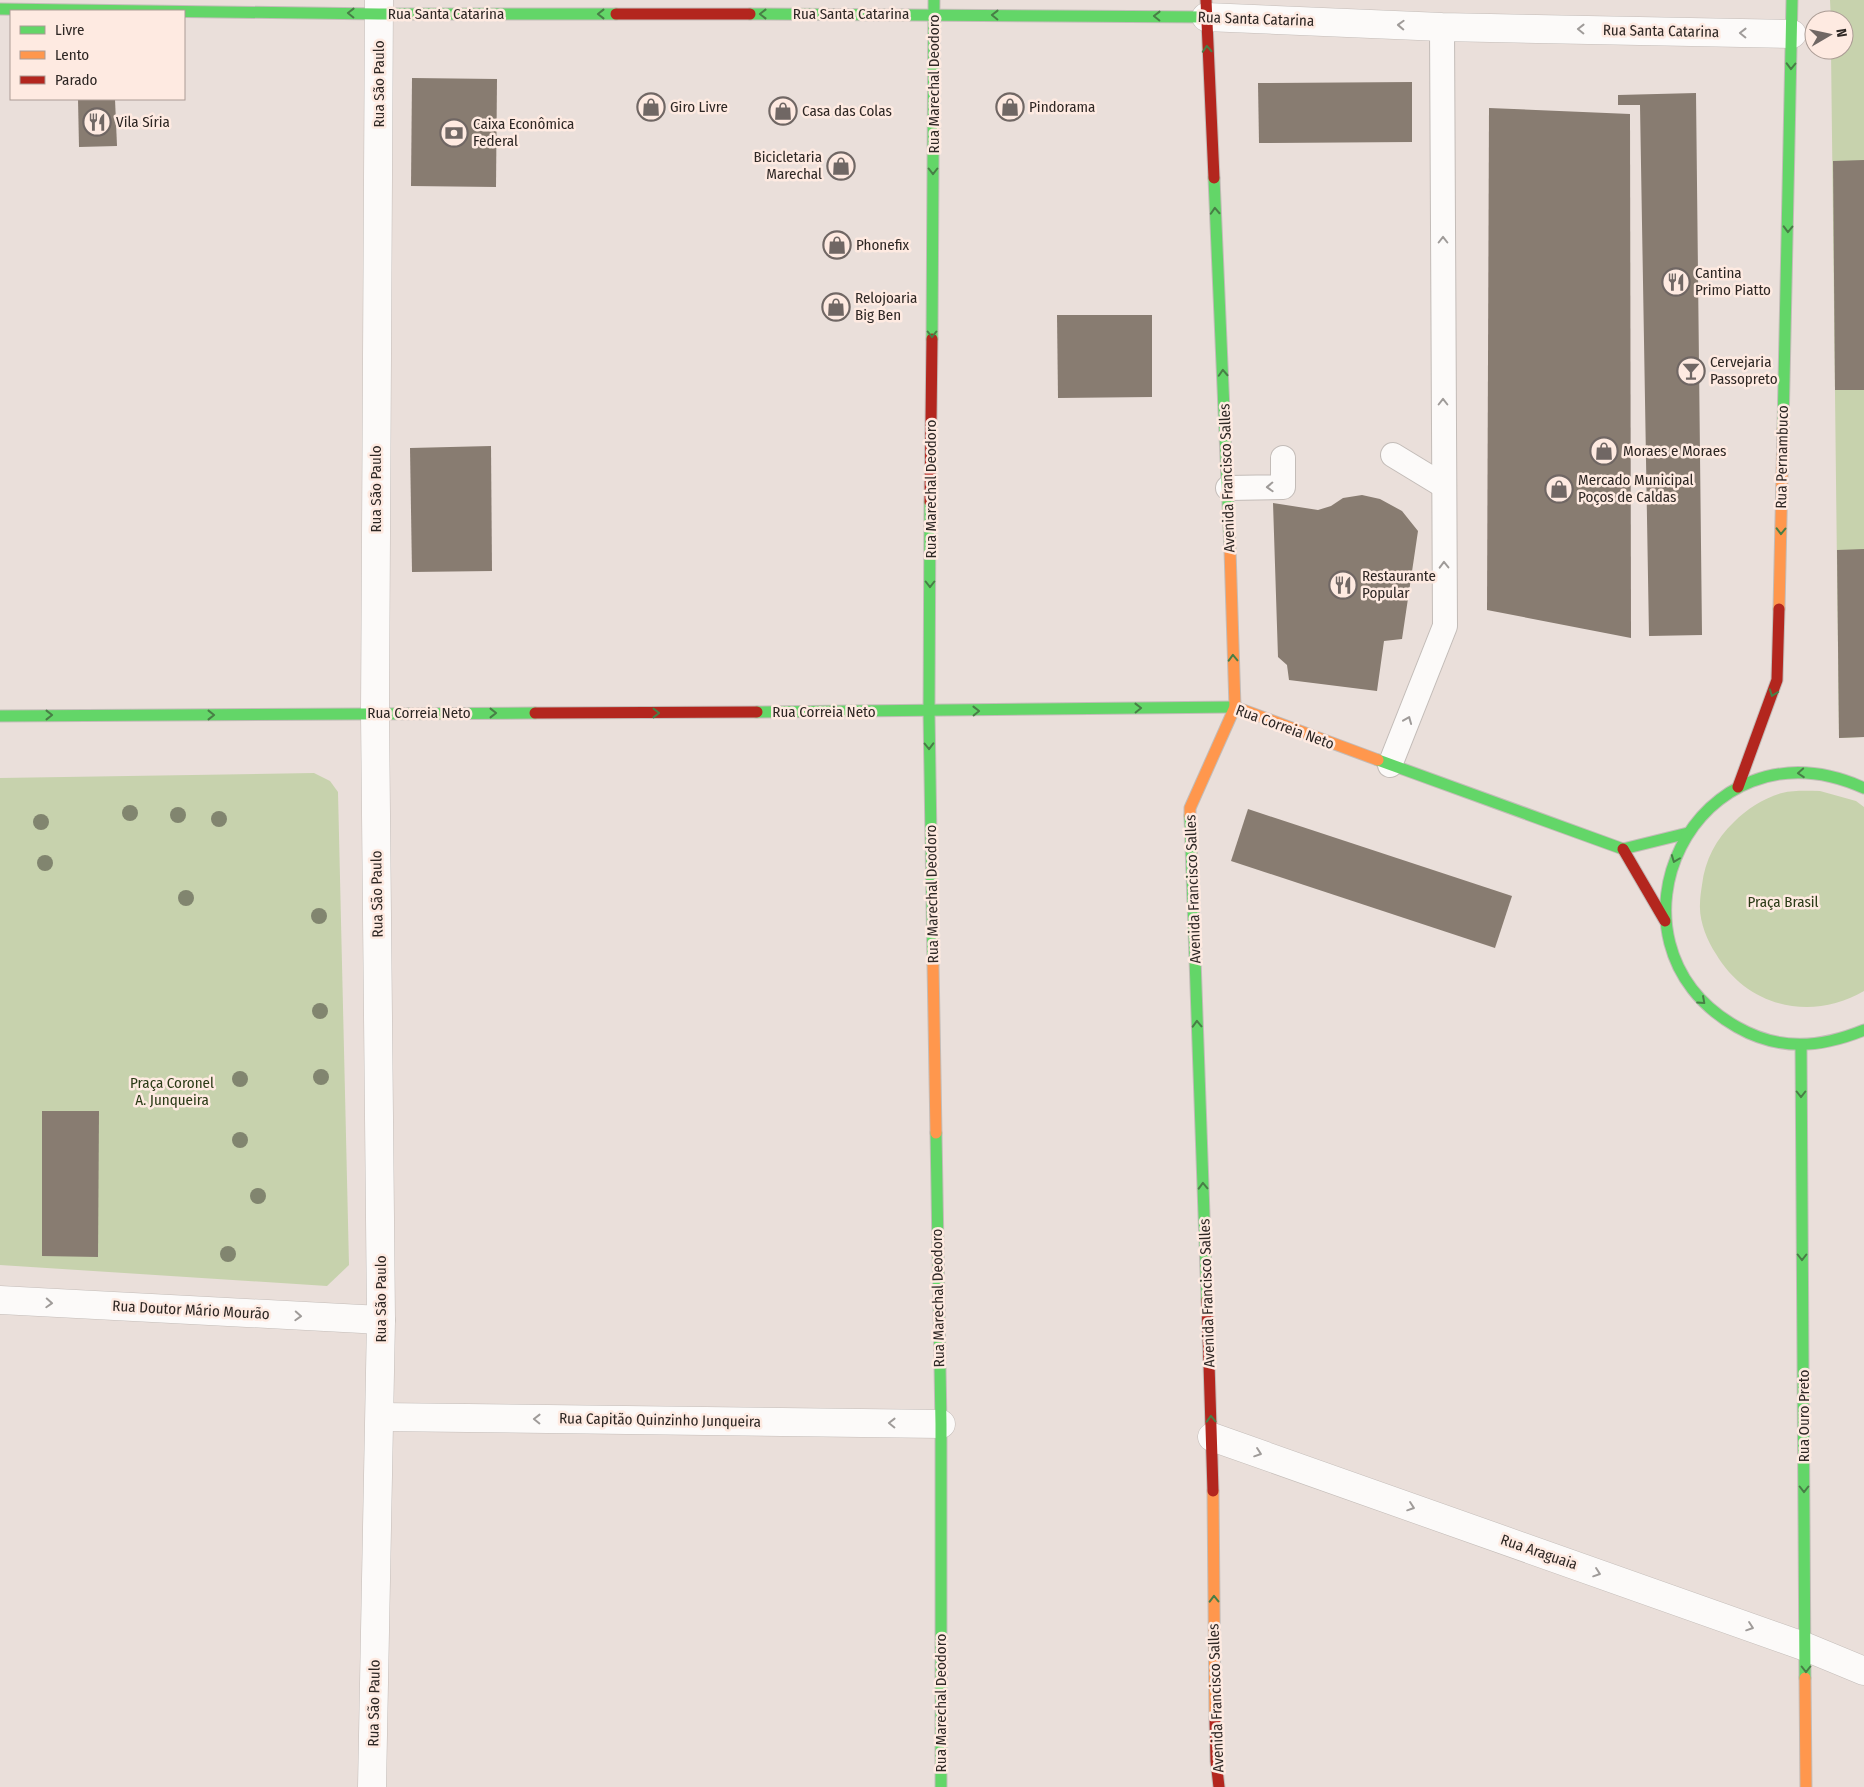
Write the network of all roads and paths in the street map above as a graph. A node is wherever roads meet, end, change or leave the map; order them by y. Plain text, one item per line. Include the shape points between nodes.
1 (934, 0) edge
2 (1792, 0) edge
3 (379, 7) edge
4 (1206, 8) edge
5 (0, 9) edge
6 (934, 14) junction
7 (1442, 27) junction
8 (1792, 34) junction
9 (1393, 455) dead end
10 (1283, 458) dead end
11 (1444, 486) junction
12 (1228, 488) junction
13 (1235, 707) junction
14 (929, 712) junction
15 (375, 713) junction
16 (0, 716) edge
17 (1390, 765) junction
18 (1738, 787) junction
19 (1864, 788) edge
20 (1688, 833) junction
21 (1623, 849) junction
22 (1666, 921) junction
23 (1864, 1030) edge
24 (1801, 1046) junction
25 (0, 1300) edge
26 (381, 1320) junction
27 (380, 1417) junction
28 (940, 1424) junction
29 (1212, 1437) junction
30 (1806, 1646) junction
31 (1864, 1671) edge
32 (372, 1787) edge
33 (941, 1787) edge
34 (1219, 1787) edge
35 (1806, 1787) edge

1 - 6 main road, Rua Marechal Deodoro
2 - 8 main road, Rua Pernambuco
3 -> 5 main road, Rua Santa Catarina
6 -> 3 main road, Rua Santa Catarina
3 - 15 street, Rua São Paulo
4 -> 6 main road, Rua Santa Catarina
7 -> 4 street, Rua Santa Catarina
12 -> 4 main road, Avenida Francisco Salles
6 -> 14 main road, Rua Marechal Deodoro
8 -> 7 street, Rua Santa Catarina
11 -> 7 lane
8 -> 18 main road, Rua Pernambuco via 1778,680
9 - 11 lane
10 -> 12 lane via 1283,487
17 -> 11 lane via 1445,626
13 -> 12 main road, Avenida Francisco Salles
14 -> 13 main road, Rua Correia Neto
13 - 17 main road, Rua Correia Neto
29 -> 13 main road, Avenida Francisco Salles via 1190,808
15 -> 14 main road, Rua Correia Neto
14 -> 28 main road, Rua Marechal Deodoro
16 -> 15 main road, Rua Correia Neto
15 - 26 street, Rua São Paulo
17 - 21 main road, Rua Correia Neto
19 -> 18 main road via 1844,779 1809,772 1772,774
18 - 20 main road via 1710,807
20 - 21 main road
20 -> 22 main road via 1674,860 1667,890
21 - 22 main road
22 -> 24 main road via 1676,960 1696,995 1725,1021 1761,1040
23 - 24 main road via 1845,1039
24 -> 30 main road, Rua Ouro Preto
25 -> 26 street, Rua Doutor Mário Mourão
26 - 27 street, Rua São Paulo
28 -> 27 street, Rua Capitão Quinzinho Junqueira
27 - 32 street, Rua São Paulo
28 - 33 main road, Rua Marechal Deodoro
29 -> 30 street, Rua Araguaia
34 -> 29 main road, Avenida Francisco Salles
30 - 31 street, Rua Araguaia
30 -> 35 main road, Rua Ouro Preto

